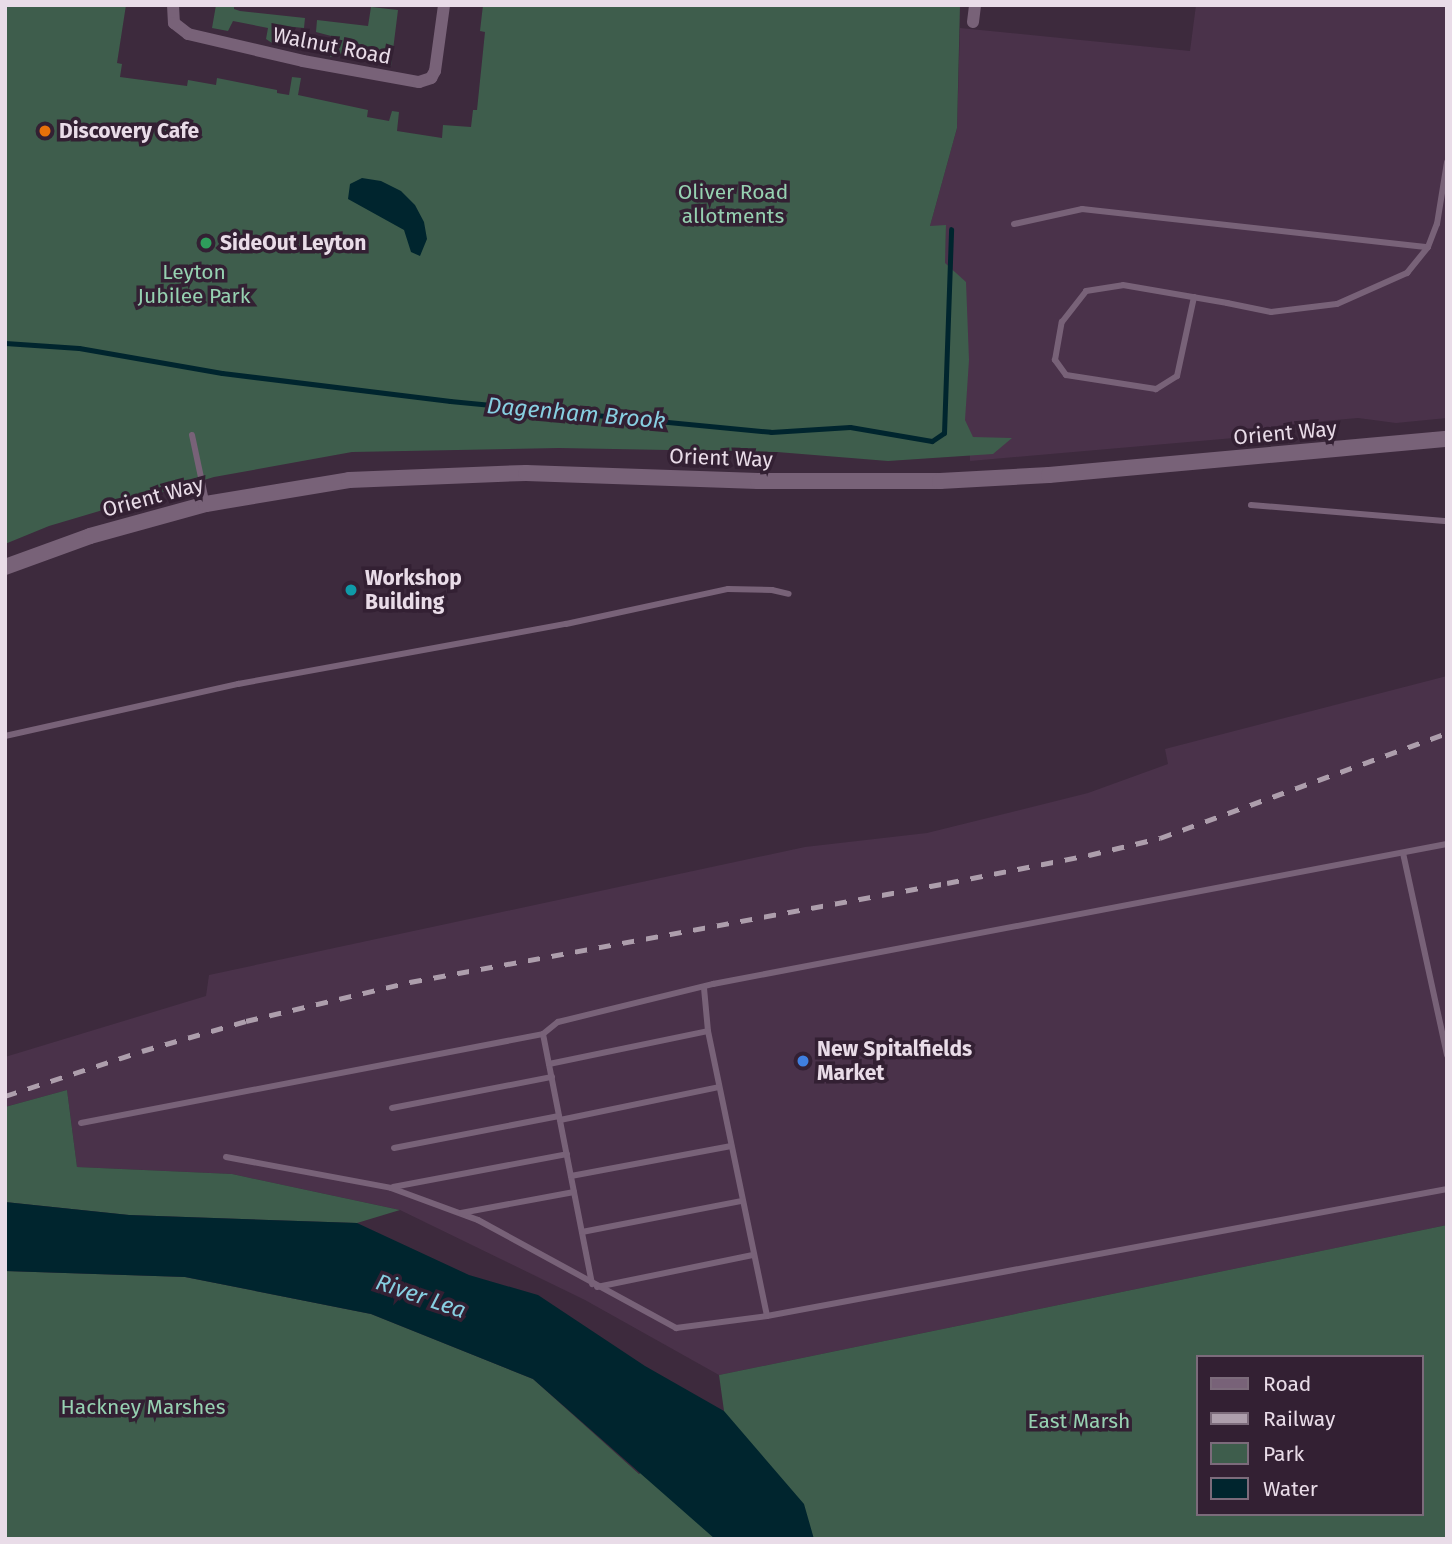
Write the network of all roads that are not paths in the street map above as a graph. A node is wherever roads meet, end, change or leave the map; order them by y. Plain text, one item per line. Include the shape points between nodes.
1 (173, 5) edge
2 (444, 5) edge
3 (975, 5) edge
4 (973, 22) dead end
5 (1447, 162) edge
6 (1014, 224) dead end
7 (1428, 247) junction
8 (1194, 297) junction
9 (192, 435) dead end
10 (1447, 439) edge
11 (206, 504) junction
12 (1251, 505) dead end
13 (1447, 521) edge
14 (5, 567) edge
15 (789, 594) dead end
16 (5, 736) edge
17 (1447, 844) edge
18 (1403, 853) junction
19 (704, 988) junction
20 (708, 1031) junction
21 (544, 1034) junction
22 (1447, 1055) edge
23 (549, 1064) junction
24 (552, 1077) junction
25 (719, 1087) junction
26 (392, 1108) dead end
27 (560, 1118) junction
28 (81, 1123) dead end
29 (731, 1146) junction
30 (394, 1149) dead end
31 (567, 1154) junction
32 (226, 1157) dead end
33 (571, 1176) junction
34 (391, 1188) junction
35 (1447, 1189) edge
36 (574, 1192) junction
37 (742, 1201) junction
38 (459, 1213) junction
39 (582, 1232) junction
40 (753, 1255) junction
41 (594, 1285) junction
42 (767, 1316) junction

1 - 2 street, Walnut Road via 174,23 188,34 419,82 431,78 435,71
3 - 4 street
5 - 7 lane via 1437,224
6 - 7 lane via 1082,209
7 - 8 lane via 1406,273 1337,304 1271,312
8 - 8 lane via 1123,285 1086,291 1062,322 1055,360 1066,375 1156,389 1177,376
9 - 11 lane
10 - 11 street, Orient Way via 940,481 758,481 526,473 395,476
11 - 14 street, Orient Way via 90,536
12 - 13 lane
15 - 16 lane via 728,589 566,624 238,684
17 - 18 lane
18 - 19 lane
18 - 22 lane
19 - 20 lane
19 - 21 lane via 558,1022
20 - 23 lane
20 - 25 lane
21 - 23 lane
21 - 28 lane
23 - 24 lane
24 - 26 lane
24 - 27 lane
25 - 27 lane
25 - 29 lane
27 - 30 lane
27 - 31 lane
29 - 33 lane
29 - 37 lane
31 - 33 lane
31 - 34 lane
32 - 34 lane
33 - 36 lane
34 - 38 lane
35 - 42 lane
36 - 38 lane
36 - 39 lane
37 - 39 lane
37 - 40 lane
38 - 41 lane
39 - 41 lane
40 - 41 lane
40 - 42 lane
41 - 42 lane via 676,1328

